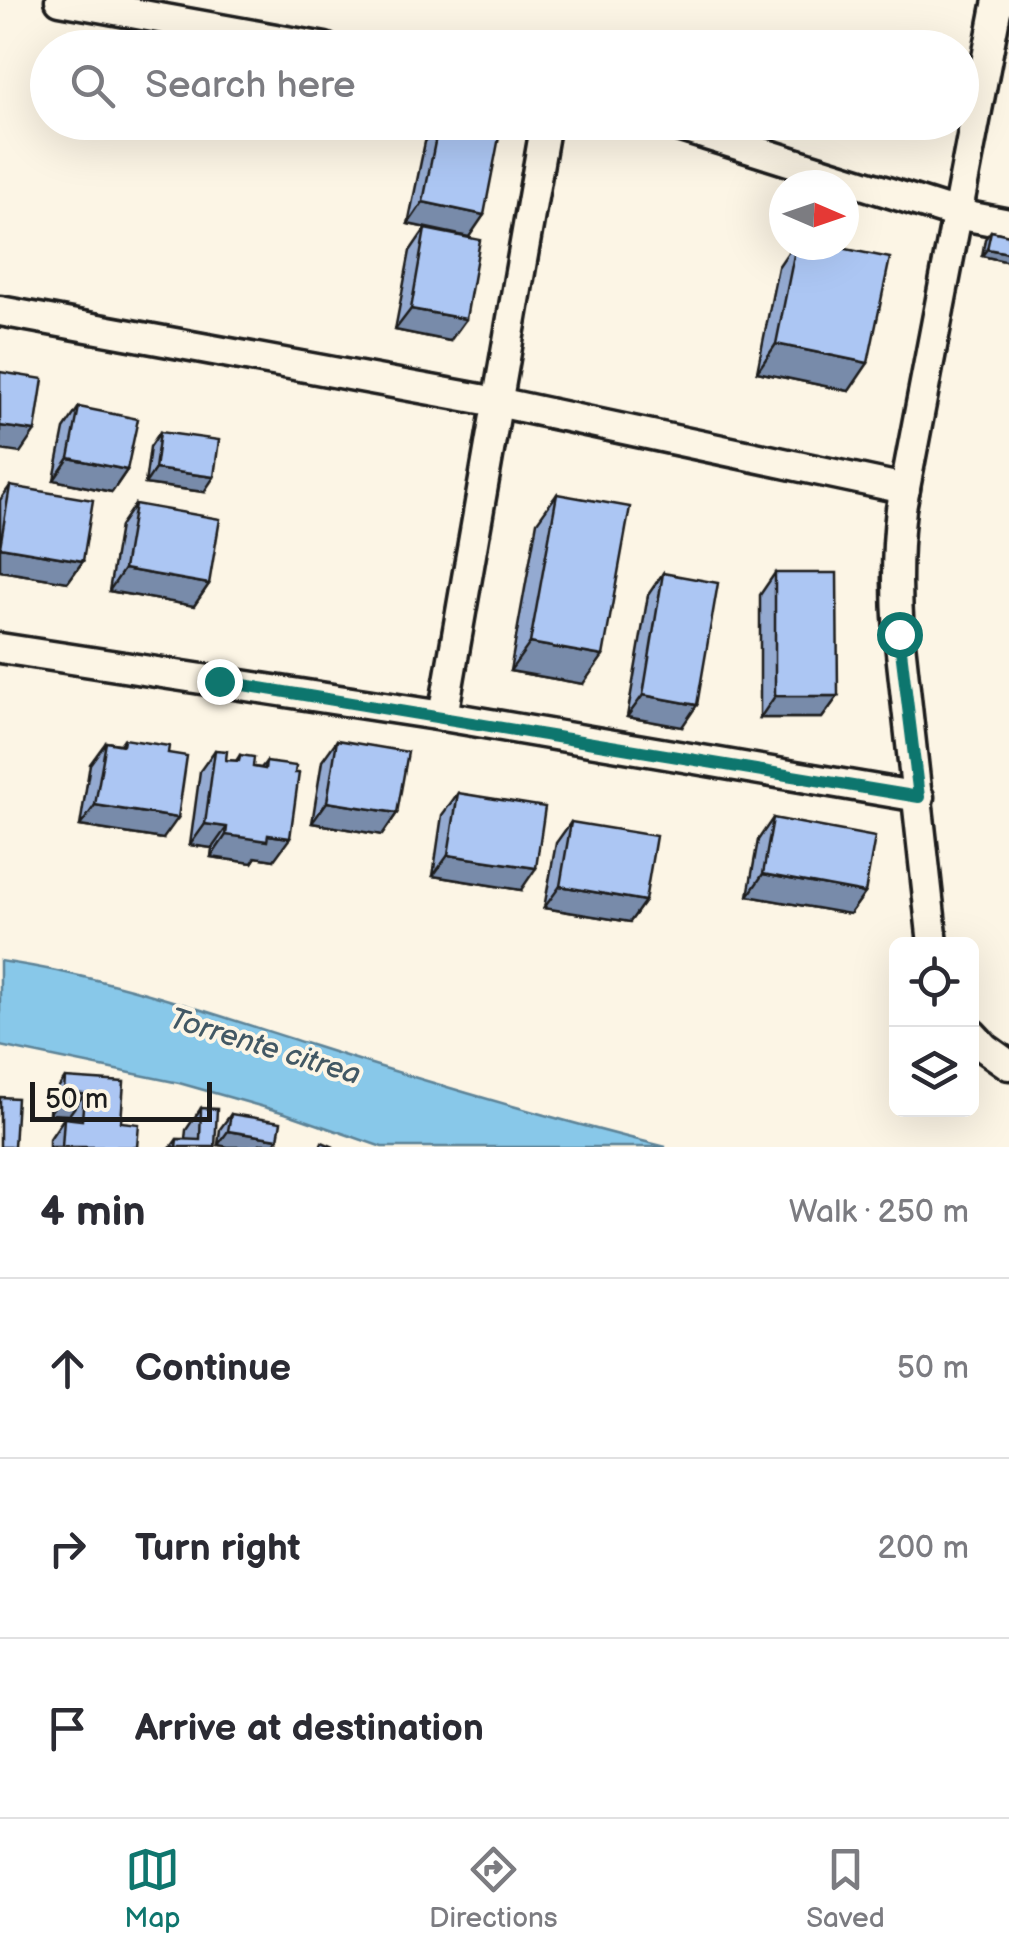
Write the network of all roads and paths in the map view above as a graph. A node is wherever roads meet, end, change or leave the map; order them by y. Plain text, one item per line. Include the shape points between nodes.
1 (60, 0) edge
2 (998, 0) edge
3 (226, 30) edge
4 (979, 99) edge
5 (543, 140) edge
6 (722, 140) edge
7 (971, 140) edge
8 (957, 214) junction
9 (1009, 224) edge
10 (0, 312) edge
11 (497, 402) junction
12 (905, 488) junction
13 (0, 648) edge
14 (443, 716) junction
15 (919, 797) junction
16 (932, 937) edge
17 (979, 1042) edge
18 (1009, 1065) edge

1 - 3 street
2 - 4 street
5 - 11 street
6 - 8 street
7 - 8 street
8 - 9 street
8 - 12 street
10 - 11 street
11 - 12 street
11 - 14 street
12 - 15 street via 895,585
13 - 14 street
14 - 15 street
15 - 16 street
17 - 18 street

